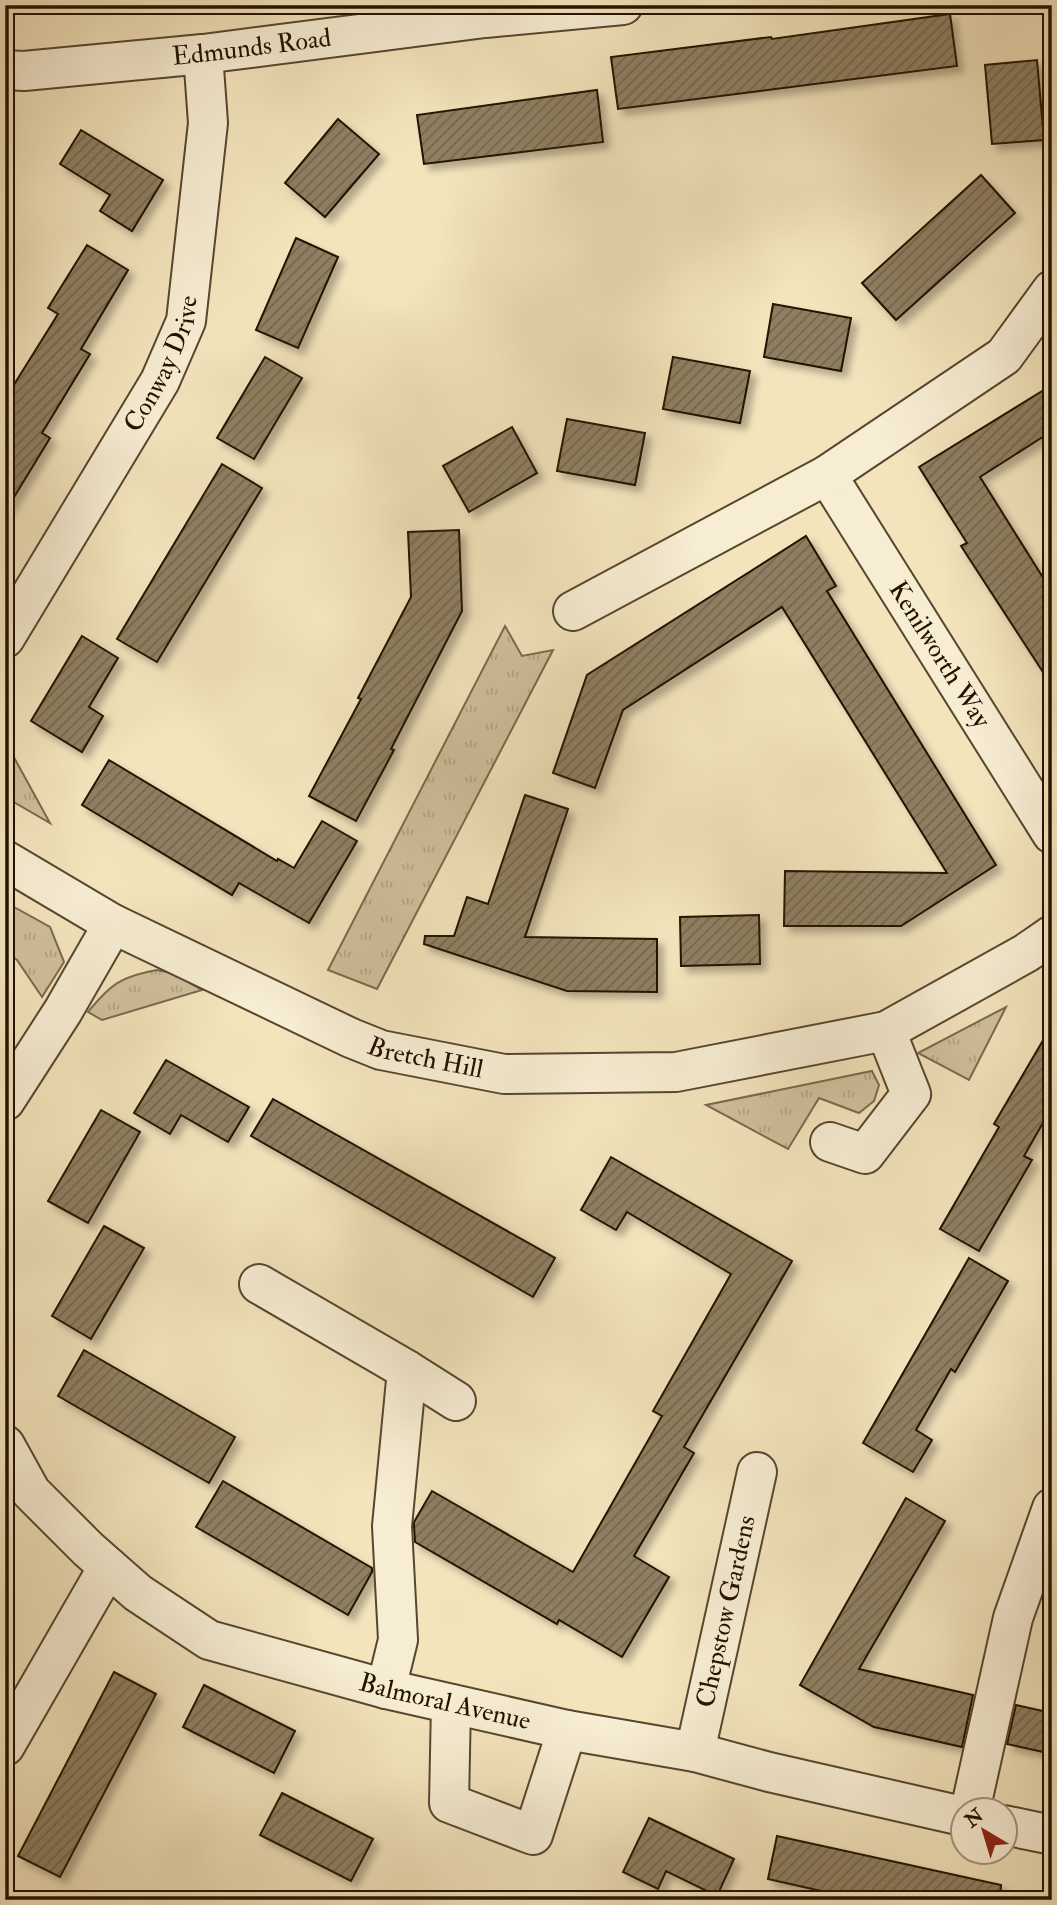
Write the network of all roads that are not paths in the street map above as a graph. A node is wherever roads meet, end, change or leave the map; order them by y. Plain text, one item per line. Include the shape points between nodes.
1 (623, 5) edge
2 (484, 11) edge
3 (203, 54) junction
4 (5, 70) edge
5 (1052, 290) edge
6 (827, 475) junction
7 (573, 611) dead end
8 (5, 638) edge
9 (1052, 834) edge
10 (5, 860) edge
11 (113, 924) junction
12 (1052, 935) edge
13 (886, 1031) junction
14 (5, 1101) edge
15 (830, 1142) dead end
16 (259, 1284) dead end
17 (407, 1370) junction
18 (456, 1401) dead end
19 (5, 1445) edge
20 (757, 1472) dead end
21 (1052, 1508) edge
22 (108, 1567) junction
23 (386, 1689) junction
24 (451, 1704) junction
25 (567, 1730) junction
26 (5, 1746) edge
27 (695, 1752) junction
28 (973, 1797) edge
29 (948, 1813) edge
30 (1018, 1828) edge
31 (1052, 1835) edge

1 - 2 street, Edmunds Road
2 - 3 street, Edmunds Road
3 - 4 street, Edmunds Road
3 - 8 street, Conway Drive via 208,123 186,321 160,381
5 - 6 street via 1004,356
6 - 7 street
6 - 9 street, Kenilworth Way
10 - 11 street, Bretch Hill
11 - 13 street, Bretch Hill via 381,1050 503,1074 676,1072
11 - 14 street
12 - 13 street, Bretch Hill
13 - 15 street via 911,1094 865,1154
16 - 17 street
17 - 18 street
17 - 23 street via 391,1526 398,1640
19 - 22 street, Balmoral Avenue via 30,1492
20 - 27 street, Chepstow Gardens
21 - 28 street via 1013,1618
22 - 23 street, Balmoral Avenue via 209,1640
22 - 26 street
23 - 24 street, Balmoral Avenue
24 - 25 street, Balmoral Avenue
24 - 25 street via 449,1803 533,1835
25 - 27 street, Balmoral Avenue
27 - 29 street, Balmoral Avenue
30 - 31 street

